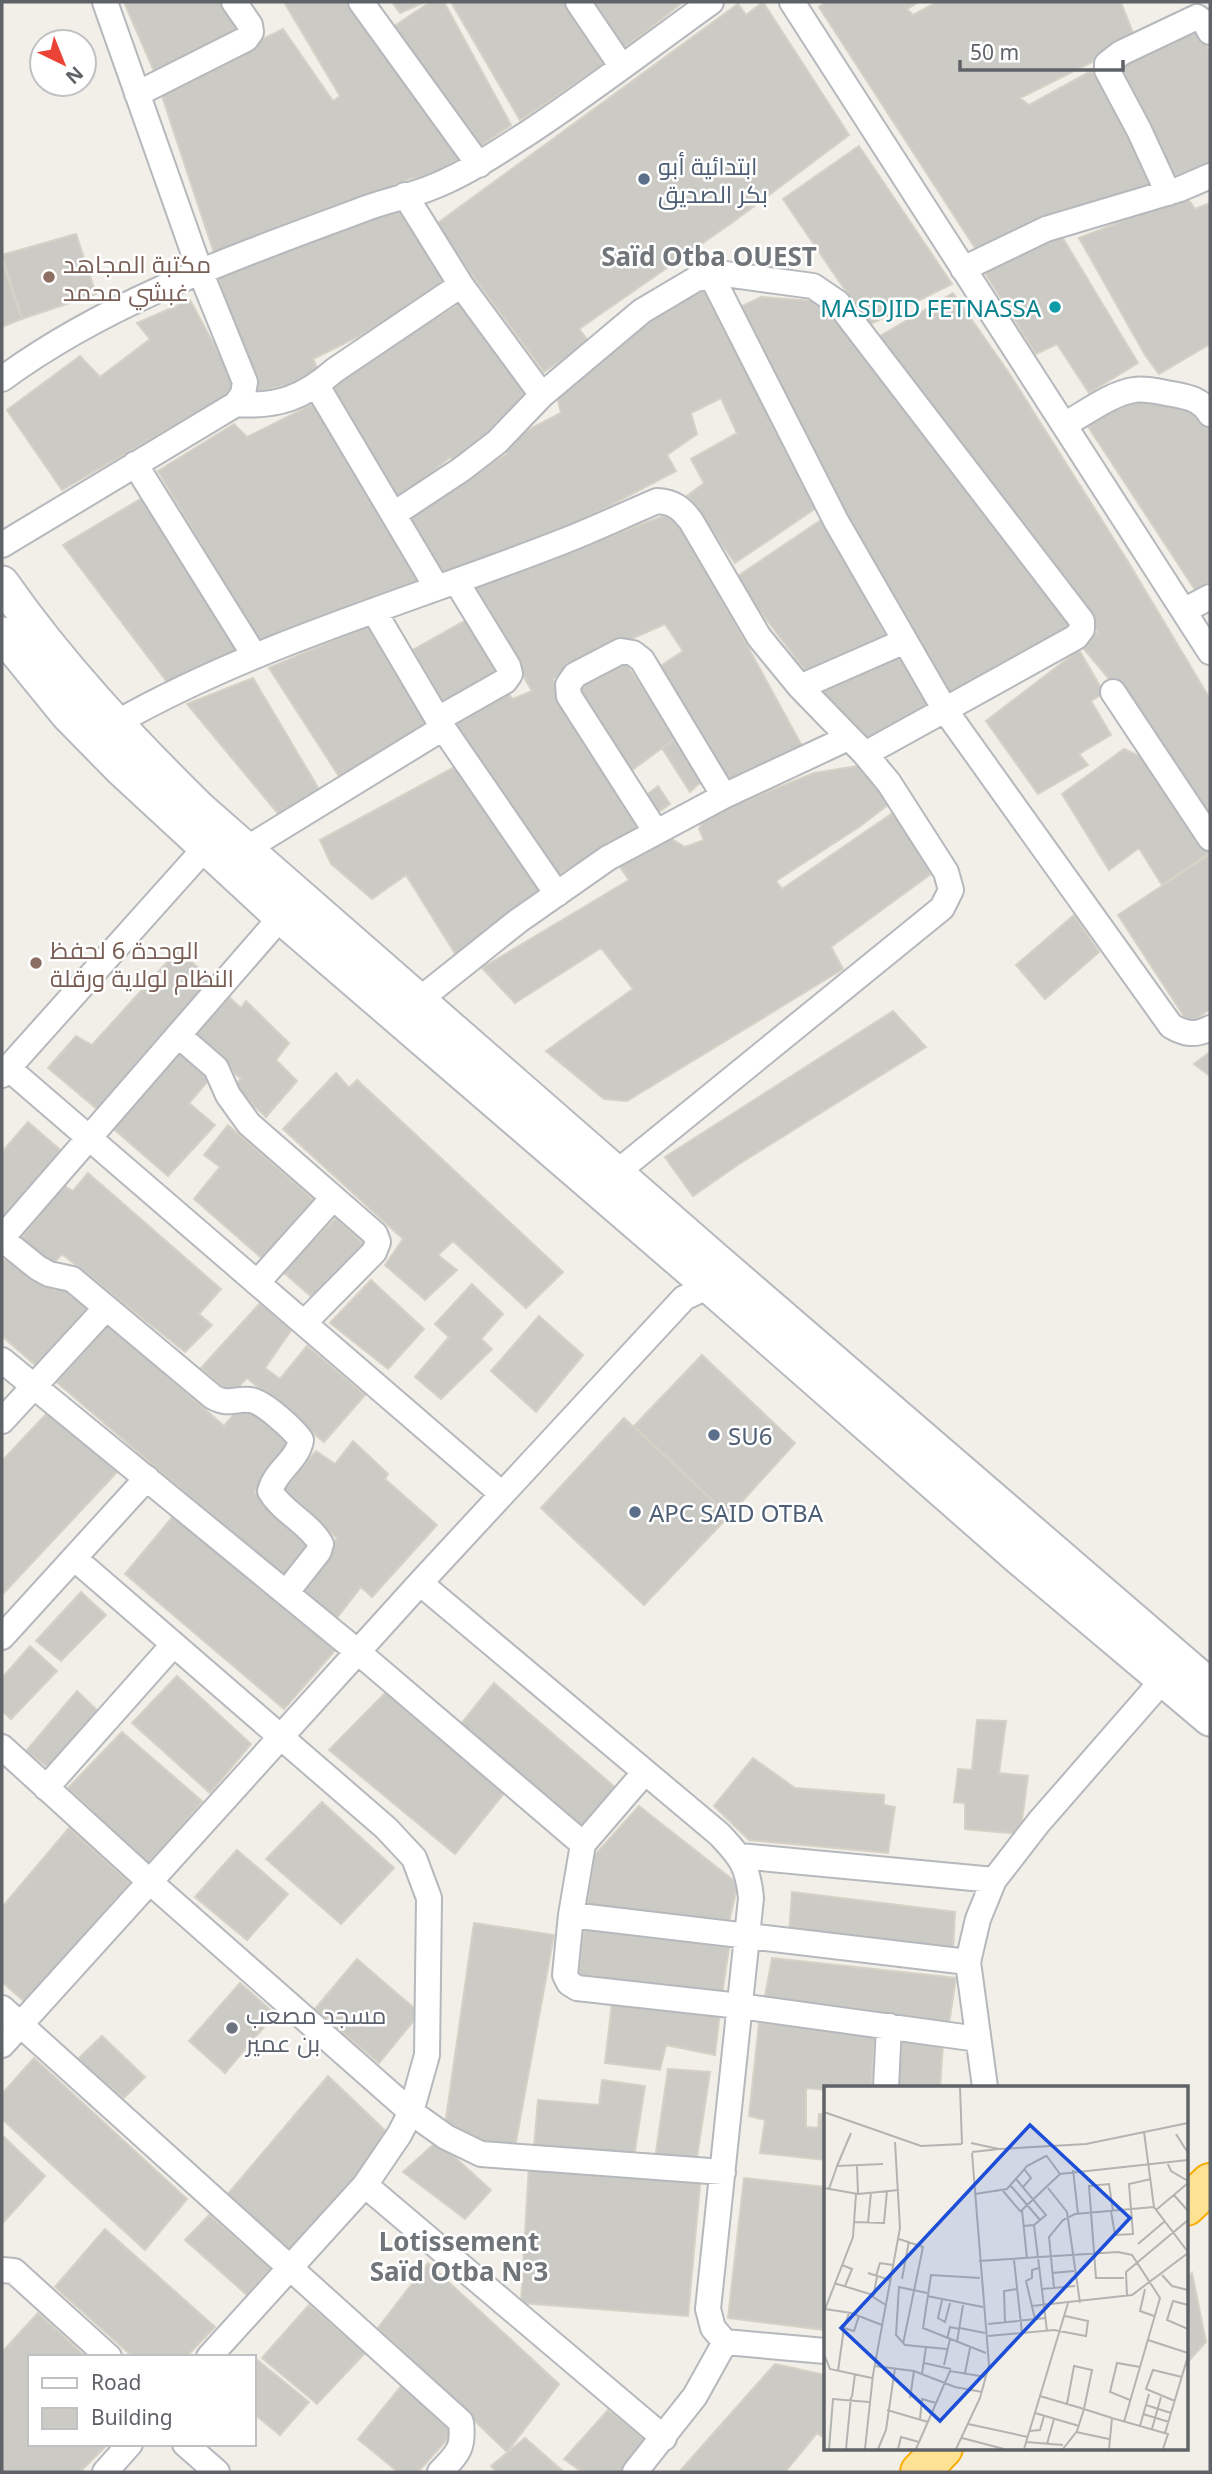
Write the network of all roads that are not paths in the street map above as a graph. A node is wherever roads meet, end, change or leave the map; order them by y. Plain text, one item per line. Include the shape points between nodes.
1 (104, 2) edge
2 (234, 2) edge
3 (360, 2) edge
4 (578, 2) edge
5 (711, 2) edge
6 (792, 2) edge
7 (1194, 18) edge
8 (622, 67) junction
9 (137, 94) junction
10 (478, 165) junction
11 (1210, 176) edge
12 (1168, 192) junction
13 (405, 195) junction
14 (963, 270) junction
15 (200, 271) junction
16 (711, 275) junction
17 (461, 285) junction
18 (2, 379) edge
19 (317, 386) junction
20 (542, 396) junction
21 (236, 404) junction
22 (1210, 414) edge
23 (1064, 425) junction
24 (135, 464) junction
25 (394, 514) junction
26 (2, 545) edge
27 (2, 583) edge
28 (447, 584) junction
29 (1210, 597) edge
30 (1185, 610) junction
31 (374, 611) junction
32 (2, 634) edge
33 (905, 641) junction
34 (1210, 652) edge
35 (254, 655) junction
36 (800, 687) junction
37 (1113, 692) dead end
38 (945, 710) junction
39 (116, 723) junction
40 (441, 723) junction
41 (857, 746) junction
42 (724, 796) junction
43 (656, 832) junction
44 (1210, 838) edge
45 (206, 847) junction
46 (246, 849) junction
47 (557, 894) junction
48 (281, 917) junction
49 (419, 1000) junction
50 (1210, 1028) edge
51 (178, 1035) junction
52 (5, 1071) edge
53 (88, 1137) junction
54 (616, 1173) junction
55 (334, 1198) junction
56 (2, 1238) edge
57 (705, 1276) junction
58 (257, 1283) junction
59 (106, 1308) junction
60 (304, 1323) junction
61 (2, 1360) edge
62 (35, 1386) junction
63 (2, 1421) edge
64 (147, 1478) junction
65 (502, 1494) junction
66 (74, 1558) junction
67 (420, 1583) junction
68 (286, 1593) junction
69 (2, 1637) edge
70 (173, 1644) junction
71 (358, 1652) junction
72 (1162, 1681) junction
73 (1210, 1686) edge
74 (1210, 1719) edge
75 (281, 1738) junction
76 (2, 1747) edge
77 (645, 1772) junction
78 (46, 1788) junction
79 (583, 1844) junction
80 (740, 1856) junction
81 (994, 1880) junction
82 (150, 1882) junction
83 (571, 1915) junction
84 (747, 1937) junction
85 (968, 1962) junction
86 (740, 2006) junction
87 (2, 2008) edge
88 (20, 2025) junction
89 (890, 2026) junction
90 (978, 2039) junction
91 (2, 2045) edge
92 (886, 2086) edge
93 (985, 2086) edge
94 (411, 2112) junction
95 (723, 2172) junction
96 (1210, 2183) edge
97 (365, 2185) junction
98 (1188, 2204) edge
99 (289, 2268) junction
100 (2, 2270) edge
101 (724, 2342) junction
102 (824, 2351) edge
103 (106, 2355) edge
104 (211, 2355) edge
105 (664, 2438) junction
106 (128, 2446) edge
107 (187, 2446) edge
108 (941, 2450) edge
109 (942, 2450) edge
110 (104, 2472) edge
111 (217, 2472) edge
112 (440, 2472) edge
113 (635, 2472) edge
114 (920, 2472) edge
115 (931, 2472) edge

1 - 9 street
2 - 9 street via 250,25 246,39
3 - 10 street
4 - 8 street
5 - 8 street
6 - 14 street
7 - 12 street via 1107,64
8 - 10 street
9 - 15 street
10 - 13 street
11 - 12 street
12 - 14 street via 1046,229
13 - 15 street
13 - 17 street
14 - 23 street
15 - 18 street via 75,330
15 - 21 street via 245,382
16 - 20 street via 642,311
16 - 33 street via 836,521
16 - 38 street via 813,286 838,303 1082,621 1076,637
17 - 19 street
17 - 20 street
19 - 21 street via 282,402
19 - 25 street
20 - 25 street via 496,442
21 - 24 street
22 - 23 street via 1199,401 1187,397 1134,390
23 - 30 street
24 - 26 street
24 - 35 street
25 - 28 street
27 - 39 main road via 60,660
28 - 31 street
28 - 36 street via 657,501 669,501 691,521 759,637
28 - 40 street via 510,674
29 - 30 street
30 - 34 street
31 - 35 street
31 - 40 street
32 - 45 main road via 68,716
33 - 36 street
33 - 38 street
35 - 39 street via 166,694
36 - 41 street
37 - 44 street
38 - 41 street
38 - 50 street via 1171,1026 1186,1034
39 - 46 main road
40 - 46 street
40 - 47 street
41 - 42 street
41 - 54 street via 889,783 946,872 951,890 942,908
42 - 43 street
42 - 43 street via 634,653 621,651 575,675 568,685 569,696
43 - 47 street
45 - 48 main road
45 - 52 street
46 - 49 main road
47 - 49 street
48 - 51 street
48 - 57 main road
49 - 54 main road
51 - 53 street
51 - 55 street via 216,1068 249,1124
52 - 53 street
53 - 56 street
53 - 58 street
54 - 57 main road
55 - 58 street
55 - 60 street via 375,1234 378,1242 374,1252
56 - 59 street via 38,1268 72,1279
57 - 65 street
57 - 72 main road
57 - 73 main road
58 - 60 street
59 - 62 street
59 - 68 street via 213,1397 222,1402 256,1401 301,1440 270,1490 321,1544
60 - 65 street
61 - 62 street
62 - 63 street
62 - 64 street
64 - 66 street
64 - 68 street
65 - 67 street
66 - 69 street
66 - 70 street
67 - 71 street
67 - 77 street
68 - 71 street
70 - 75 street
70 - 78 street
71 - 75 street
71 - 79 street
72 - 74 main road
72 - 81 street
75 - 82 street
75 - 94 street via 386,1828 414,1858 429,1898 427,2055
76 - 78 street
77 - 79 street
77 - 80 street
78 - 82 street
79 - 83 street
80 - 81 street
80 - 84 street via 749,1874
81 - 85 street
82 - 88 street
82 - 94 street
83 - 84 street
83 - 86 street via 565,1975 577,1988
84 - 85 street
84 - 86 street
85 - 90 street
86 - 89 street
86 - 95 street
87 - 88 street
88 - 91 street
88 - 99 street
89 - 90 street
89 - 92 street
90 - 93 street
94 - 95 street via 481,2154
94 - 97 street
95 - 101 street via 708,2309 713,2328
96 - 98 highway
97 - 99 street
97 - 105 street
99 - 104 street
99 - 112 street via 461,2422 463,2439
100 - 103 street via 13,2271
101 - 102 street
101 - 105 street via 695,2396
105 - 113 street
106 - 110 street
107 - 111 street
108 - 114 highway
109 - 115 highway

